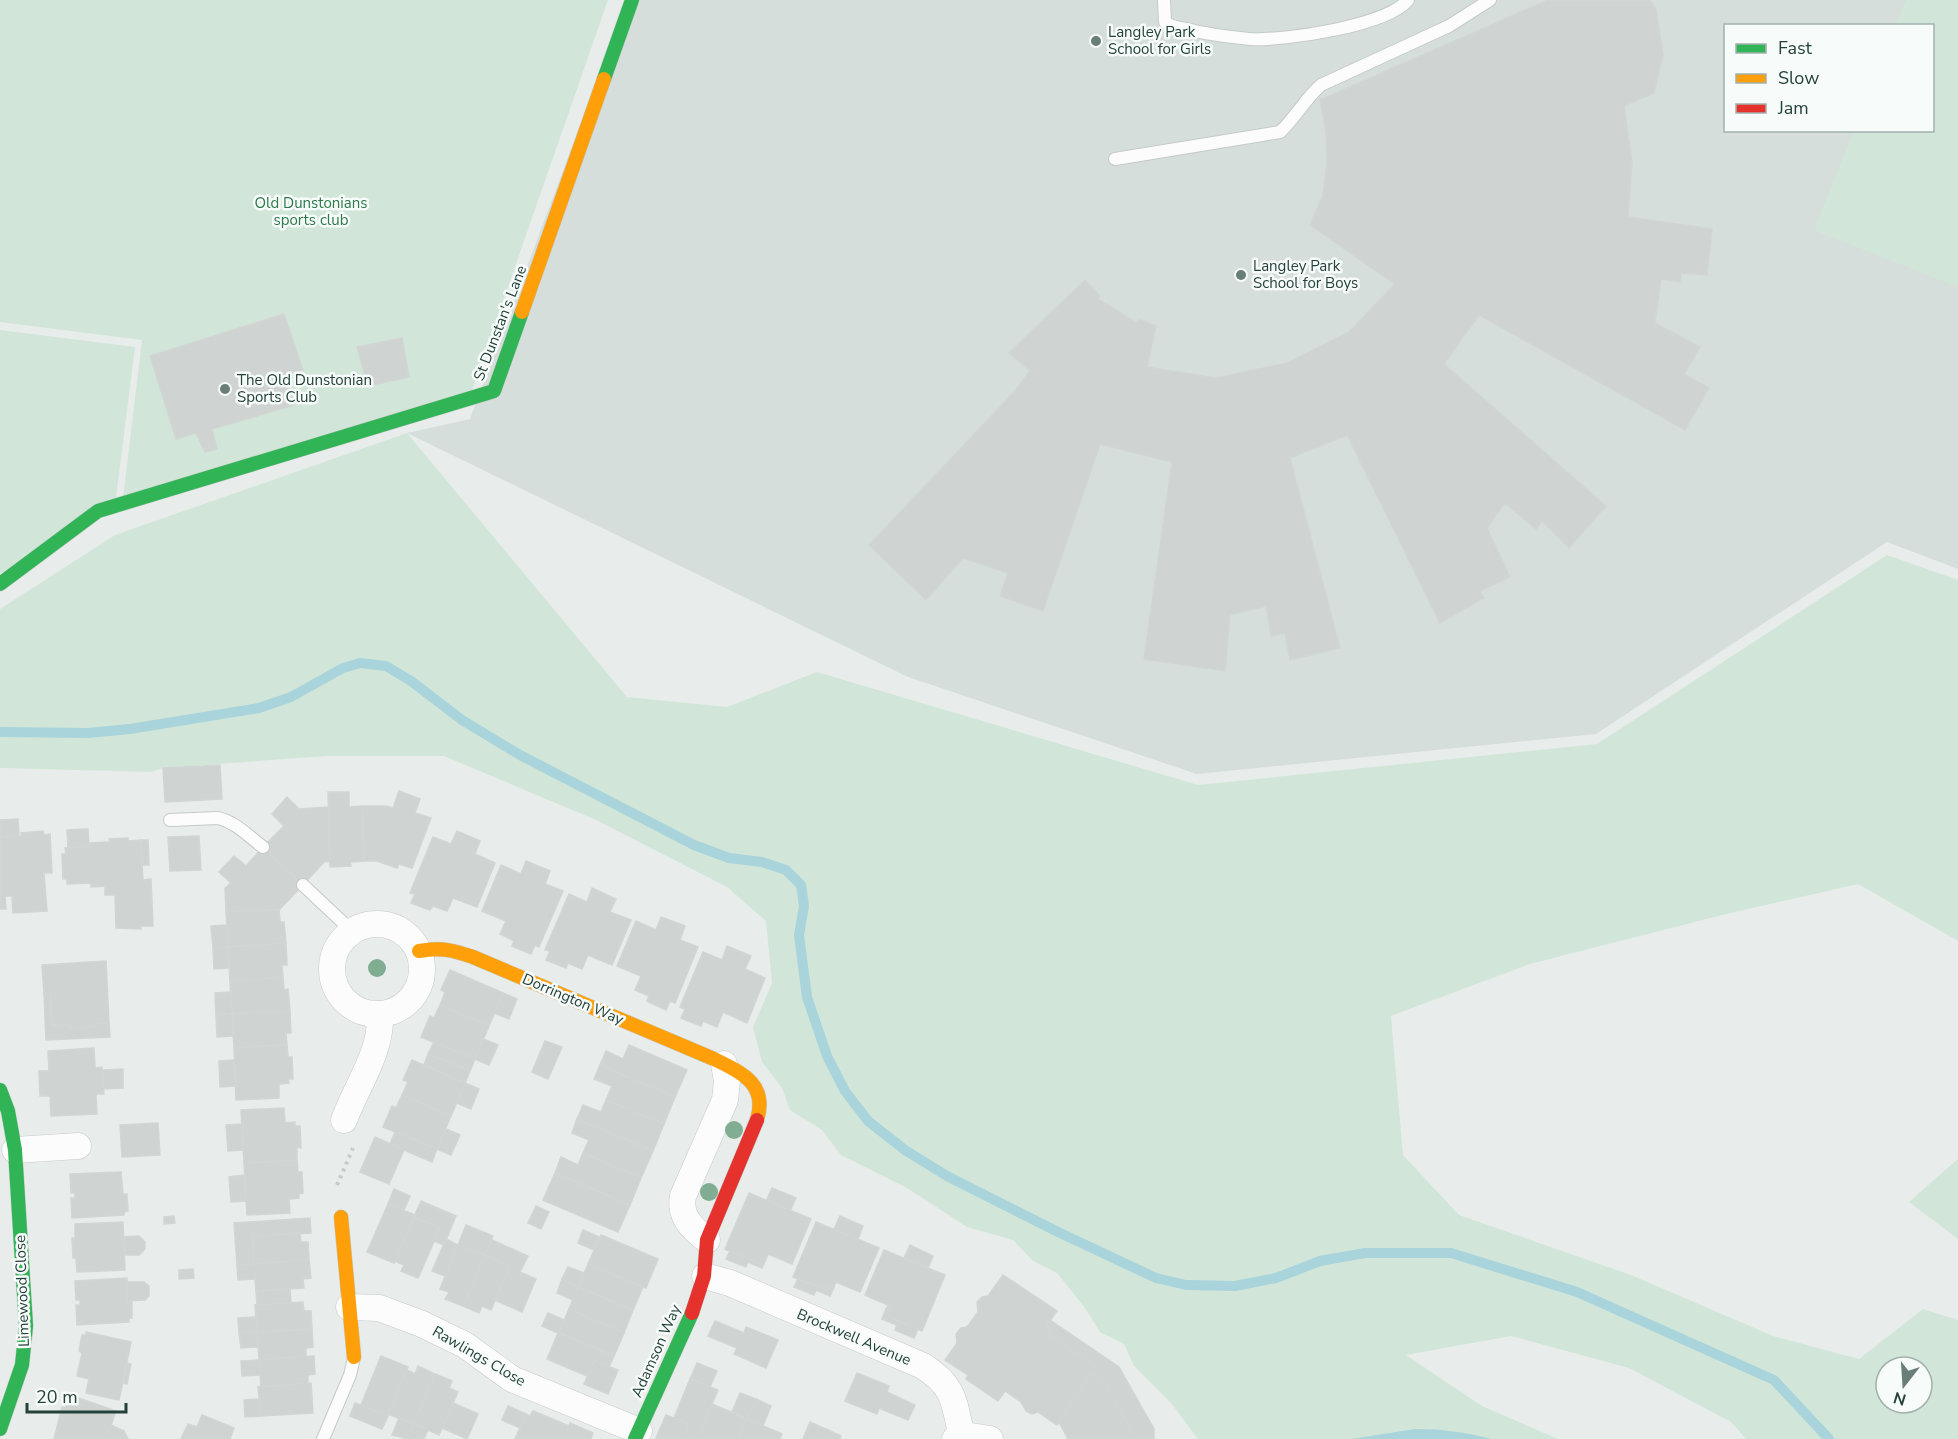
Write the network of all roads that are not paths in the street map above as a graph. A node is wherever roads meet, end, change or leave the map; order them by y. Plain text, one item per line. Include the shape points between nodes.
1 (632, 0) edge
2 (1164, 0) edge
3 (1408, 0) edge
4 (1490, 0) edge
5 (1115, 159) dead end
6 (0, 584) edge
7 (170, 820) dead end
8 (263, 848) dead end
9 (303, 885) dead end
10 (352, 931) junction
11 (419, 951) junction
12 (380, 1014) junction
13 (724, 1064) junction
14 (0, 1090) edge
15 (344, 1120) road end
16 (78, 1146) dead end
17 (15, 1150) junction
18 (341, 1217) road end
19 (706, 1240) junction
20 (705, 1276) junction
21 (349, 1307) junction
22 (354, 1357) joint
23 (0, 1429) edge
24 (637, 1435) edge
25 (959, 1438) edge
26 (323, 1439) edge
27 (990, 1439) edge

1 - 6 street, St Dunstan's Lane via 494,391 98,511
2 - 3 lane via 1165,22 1171,26 1252,39 1330,30 1383,17
4 - 5 lane via 1449,26 1321,85 1280,132
7 - 8 lane via 225,820
9 - 10 lane
10 - 11 street via 379,924 394,927 406,934
10 - 12 street via 334,955 332,974 337,988 352,1006
11 - 12 street via 422,972 412,998
11 - 13 street, Dorrington Way via 436,948 462,953
12 - 15 street via 376,1048
13 - 19 street via 725,1100 681,1206 692,1228
13 - 19 street, Dorrington Way via 754,1085 760,1106
14 - 17 street, Limewood Close
16 - 17 street
17 - 23 street, Limewood Close via 25,1346
18 - 21 street
19 - 20 street, Dorrington Way
20 - 24 street, Adamson Way
20 - 25 street, Brockwell Avenue via 730,1283 929,1370 949,1388
21 - 22 street
21 - 24 street, Rawlings Close via 379,1308 422,1324 465,1346 512,1379
22 - 26 lane
25 - 27 street

